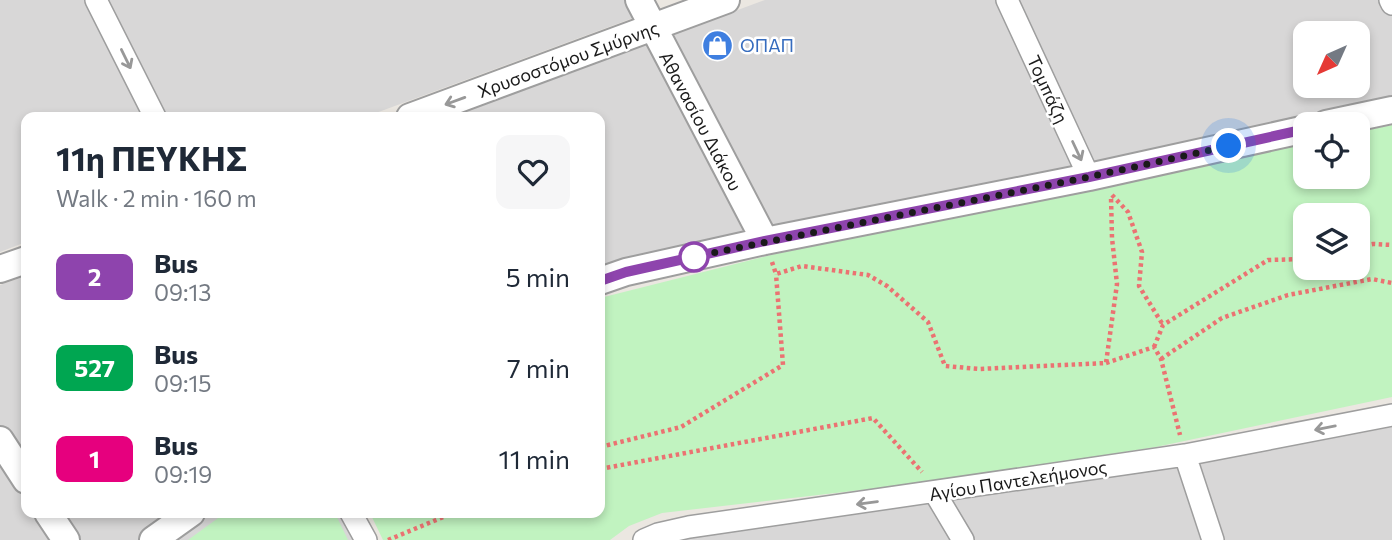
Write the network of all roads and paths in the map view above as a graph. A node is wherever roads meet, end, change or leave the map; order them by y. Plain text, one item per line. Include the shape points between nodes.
1 (96, 0) edge
2 (639, 0) edge
3 (726, 0) edge
4 (1007, 0) edge
5 (652, 27) junction
6 (1392, 110) edge
7 (152, 112) edge
8 (423, 112) edge
9 (1370, 115) edge
10 (1293, 132) edge
11 (1101, 182) junction
12 (765, 241) junction
13 (1370, 245) edge
14 (1392, 245) edge
15 (1293, 259) edge
16 (21, 262) edge
17 (0, 269) edge
18 (776, 274) junction
19 (605, 279) edge
20 (1392, 283) edge
21 (1163, 326) junction
22 (1154, 347) junction
23 (1161, 359) junction
24 (1106, 363) junction
25 (1392, 415) edge
26 (0, 440) edge
27 (605, 446) edge
28 (1185, 456) junction
29 (605, 468) edge
30 (21, 472) edge
31 (935, 493) junction
32 (51, 518) edge
33 (184, 518) edge
34 (354, 518) edge
35 (435, 518) edge
36 (66, 540) edge
37 (153, 540) edge
38 (366, 540) edge
39 (388, 540) edge
40 (644, 540) edge
41 (963, 540) edge
42 (1213, 540) edge

1 -> 7 street
2 - 5 street, Αθανασίου Διάκου
3 - 5 street, Χρυσοστόμου Σμύρνης
4 -> 11 street, Τομπάζη
5 -> 8 street, Χρυσοστόμου Σμύρνης
5 - 12 street, Αθανασίου Διάκου
6 - 9 street
10 - 11 street
11 - 12 street
11 - 21 path via 1128,212 1142,252 1139,286
11 - 24 path via 1117,284
12 - 18 path
12 - 19 street
13 - 14 path
15 - 21 path via 1268,260
16 - 17 street
18 - 24 path via 802,266 868,275 928,322 945,366 979,369
18 - 27 path via 783,365 681,427
20 - 23 path via 1372,279 1288,295 1222,318
21 - 22 path
22 - 23 path
22 - 24 path
23 - 28 path
25 -> 28 street, Αγίου Παντελεήμονος
26 - 30 street
28 - 31 street, Αγίου Παντελεήμονος
28 - 42 street
29 - 31 path via 873,418 931,481
31 -> 40 street, Αγίου Παντελεήμονος via 689,527
31 - 41 street
32 - 36 street
33 - 37 street
34 - 38 street
35 - 39 path

